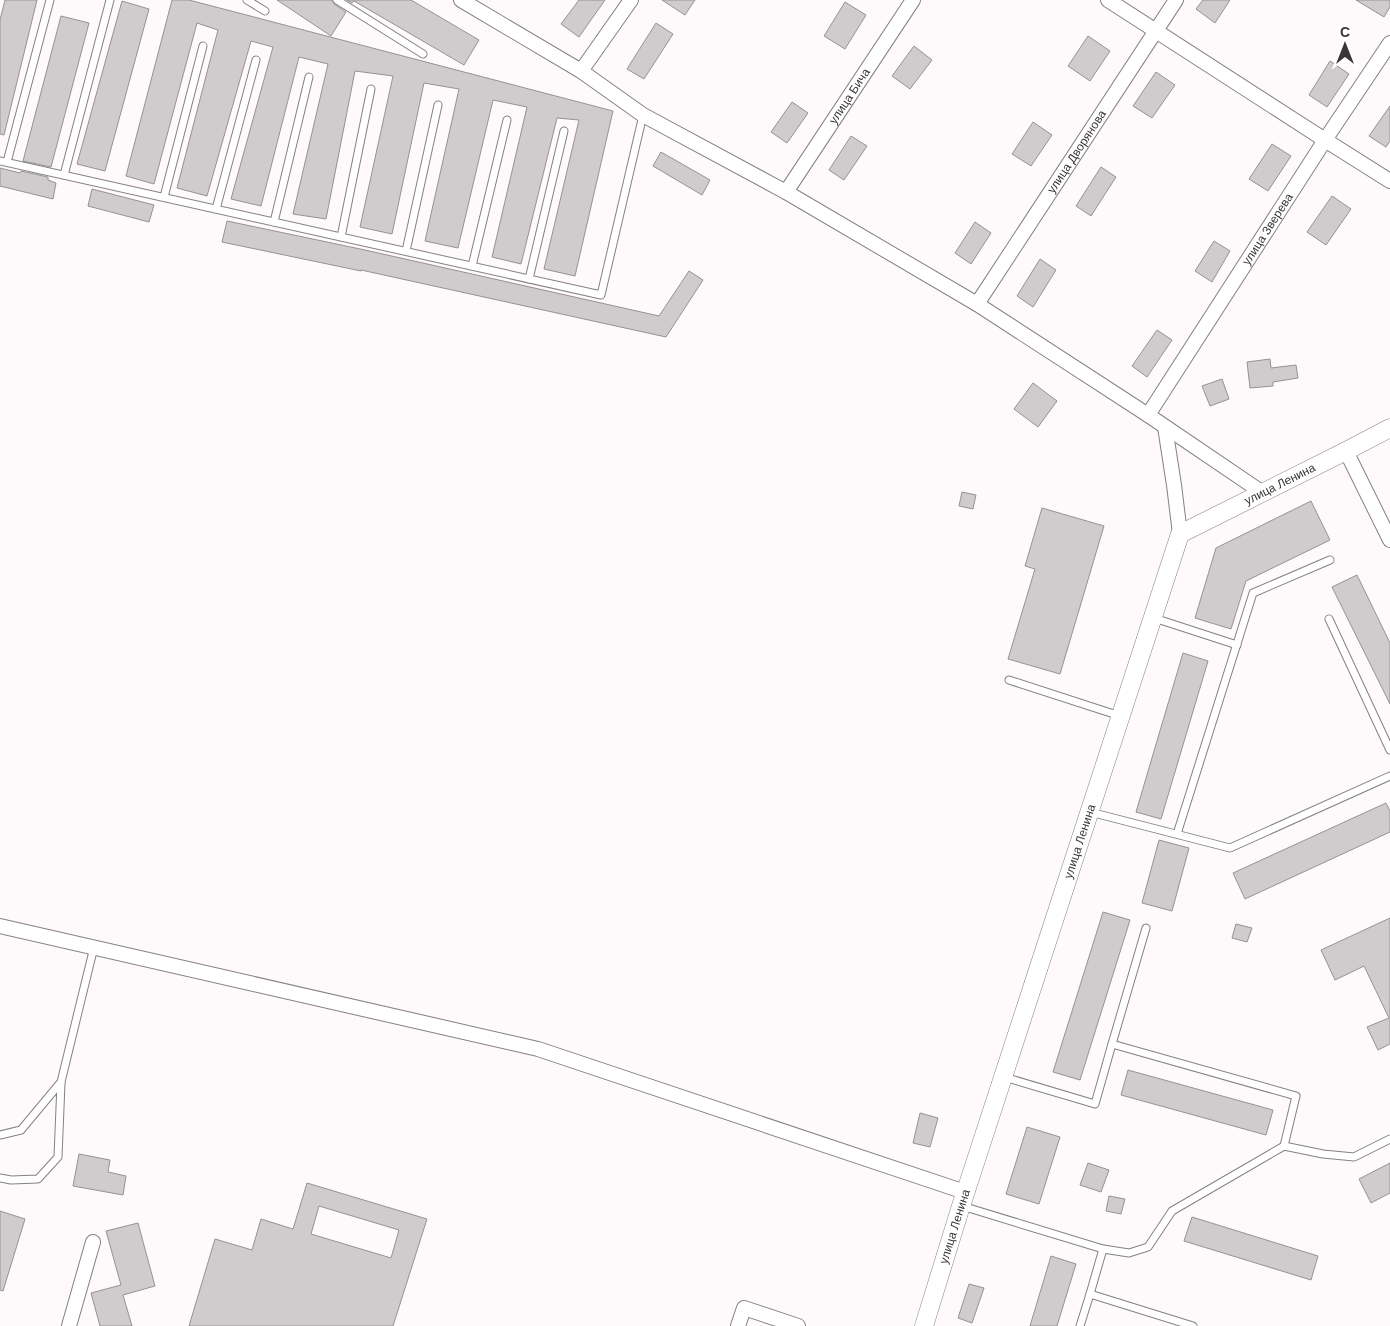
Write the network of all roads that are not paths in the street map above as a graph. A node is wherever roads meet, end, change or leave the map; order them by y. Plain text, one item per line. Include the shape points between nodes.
1 (50, 0) edge
2 (110, 0) edge
3 (247, 0) edge
4 (336, 0) edge
5 (461, 0) edge
6 (631, 0) edge
7 (913, 0) edge
8 (1108, 0) edge
9 (1176, 0) edge
10 (264, 11) dead end
11 (1156, 30) junction
12 (1390, 43) edge
13 (203, 46) dead end
14 (423, 54) dead end
15 (256, 60) dead end
16 (581, 70) junction
17 (309, 77) dead end
18 (370, 90) dead end
19 (438, 105) dead end
20 (643, 115) junction
21 (507, 120) dead end
22 (564, 131) dead end
23 (1324, 140) junction
24 (3, 161) edge
25 (64, 175) junction
26 (1390, 181) edge
27 (786, 192) junction
28 (164, 197) junction
29 (216, 209) junction
30 (274, 222) junction
31 (341, 237) junction
32 (406, 251) junction
33 (472, 266) junction
34 (529, 279) junction
35 (978, 304) junction
36 (1148, 415) junction
37 (1165, 427) junction
38 (1390, 428) edge
39 (1346, 452) junction
40 (1263, 493) junction
41 (1180, 534) junction
42 (1390, 540) edge
43 (1330, 560) dead end
44 (1153, 617) junction
45 (1329, 618) dead end
46 (1237, 645) junction
47 (1009, 680) dead end
48 (1120, 716) junction
49 (1390, 750) edge
50 (1390, 776) edge
51 (1089, 812) junction
52 (1176, 834) junction
53 (0, 926) edge
54 (1146, 928) dead end
55 (94, 947) junction
56 (1112, 1044) junction
57 (1003, 1076) junction
58 (61, 1082) junction
59 (0, 1134) edge
60 (1390, 1139) edge
61 (1284, 1146) junction
62 (0, 1178) edge
63 (963, 1199) junction
64 (93, 1242) dead end
65 (1103, 1248) junction
66 (1090, 1294) junction
67 (69, 1326) edge
68 (738, 1326) edge
69 (798, 1326) edge
70 (924, 1326) edge
71 (1080, 1326) edge
72 (1193, 1326) edge

1 - 24 lane
2 - 25 lane
3 - 10 lane
4 - 14 lane
5 - 16 street
6 - 16 street
7 - 27 street, улица Бича
8 - 11 street
9 - 11 street, улица Дворянова
11 - 23 street
11 - 35 street, улица Дворянова
12 - 23 street, улица Зверева
13 - 28 lane
15 - 29 lane
16 - 20 street
17 - 30 lane
18 - 31 lane
19 - 32 lane
20 - 27 street
20 - 34 lane via 601,294
21 - 33 lane
22 - 34 lane
23 - 26 street
23 - 36 street, улица Зверева
24 - 25 lane
25 - 28 lane
27 - 35 street
28 - 29 lane
29 - 30 lane
30 - 31 lane
31 - 32 lane
32 - 33 lane
33 - 34 lane
35 - 36 street
36 - 37 street
37 - 40 street
37 - 41 street
38 - 39 street, улица Ленина
39 - 40 street, улица Ленина
39 - 42 street
40 - 41 street, улица Ленина
41 - 44 street, улица Ленина
43 - 46 lane via 1253,593
44 - 46 lane
44 - 48 street, улица Ленина
45 - 49 lane
46 - 52 lane
47 - 48 lane
48 - 51 street, улица Ленина
50 - 52 lane via 1230,848
51 - 52 lane
51 - 57 street, улица Ленина
53 - 55 street
54 - 56 lane
55 - 58 lane
55 - 63 street via 538,1048
56 - 57 lane via 1095,1104
56 - 61 lane via 1296,1096
57 - 63 street, улица Ленина
58 - 59 lane via 21,1130
58 - 62 lane via 58,1157 38,1179
60 - 61 lane via 1354,1157
61 - 65 lane via 1172,1210 1148,1247 1129,1253
63 - 65 lane
63 - 70 street, улица Ленина
64 - 67 street
65 - 66 lane
66 - 71 lane
66 - 72 lane
68 - 69 street via 744,1308

